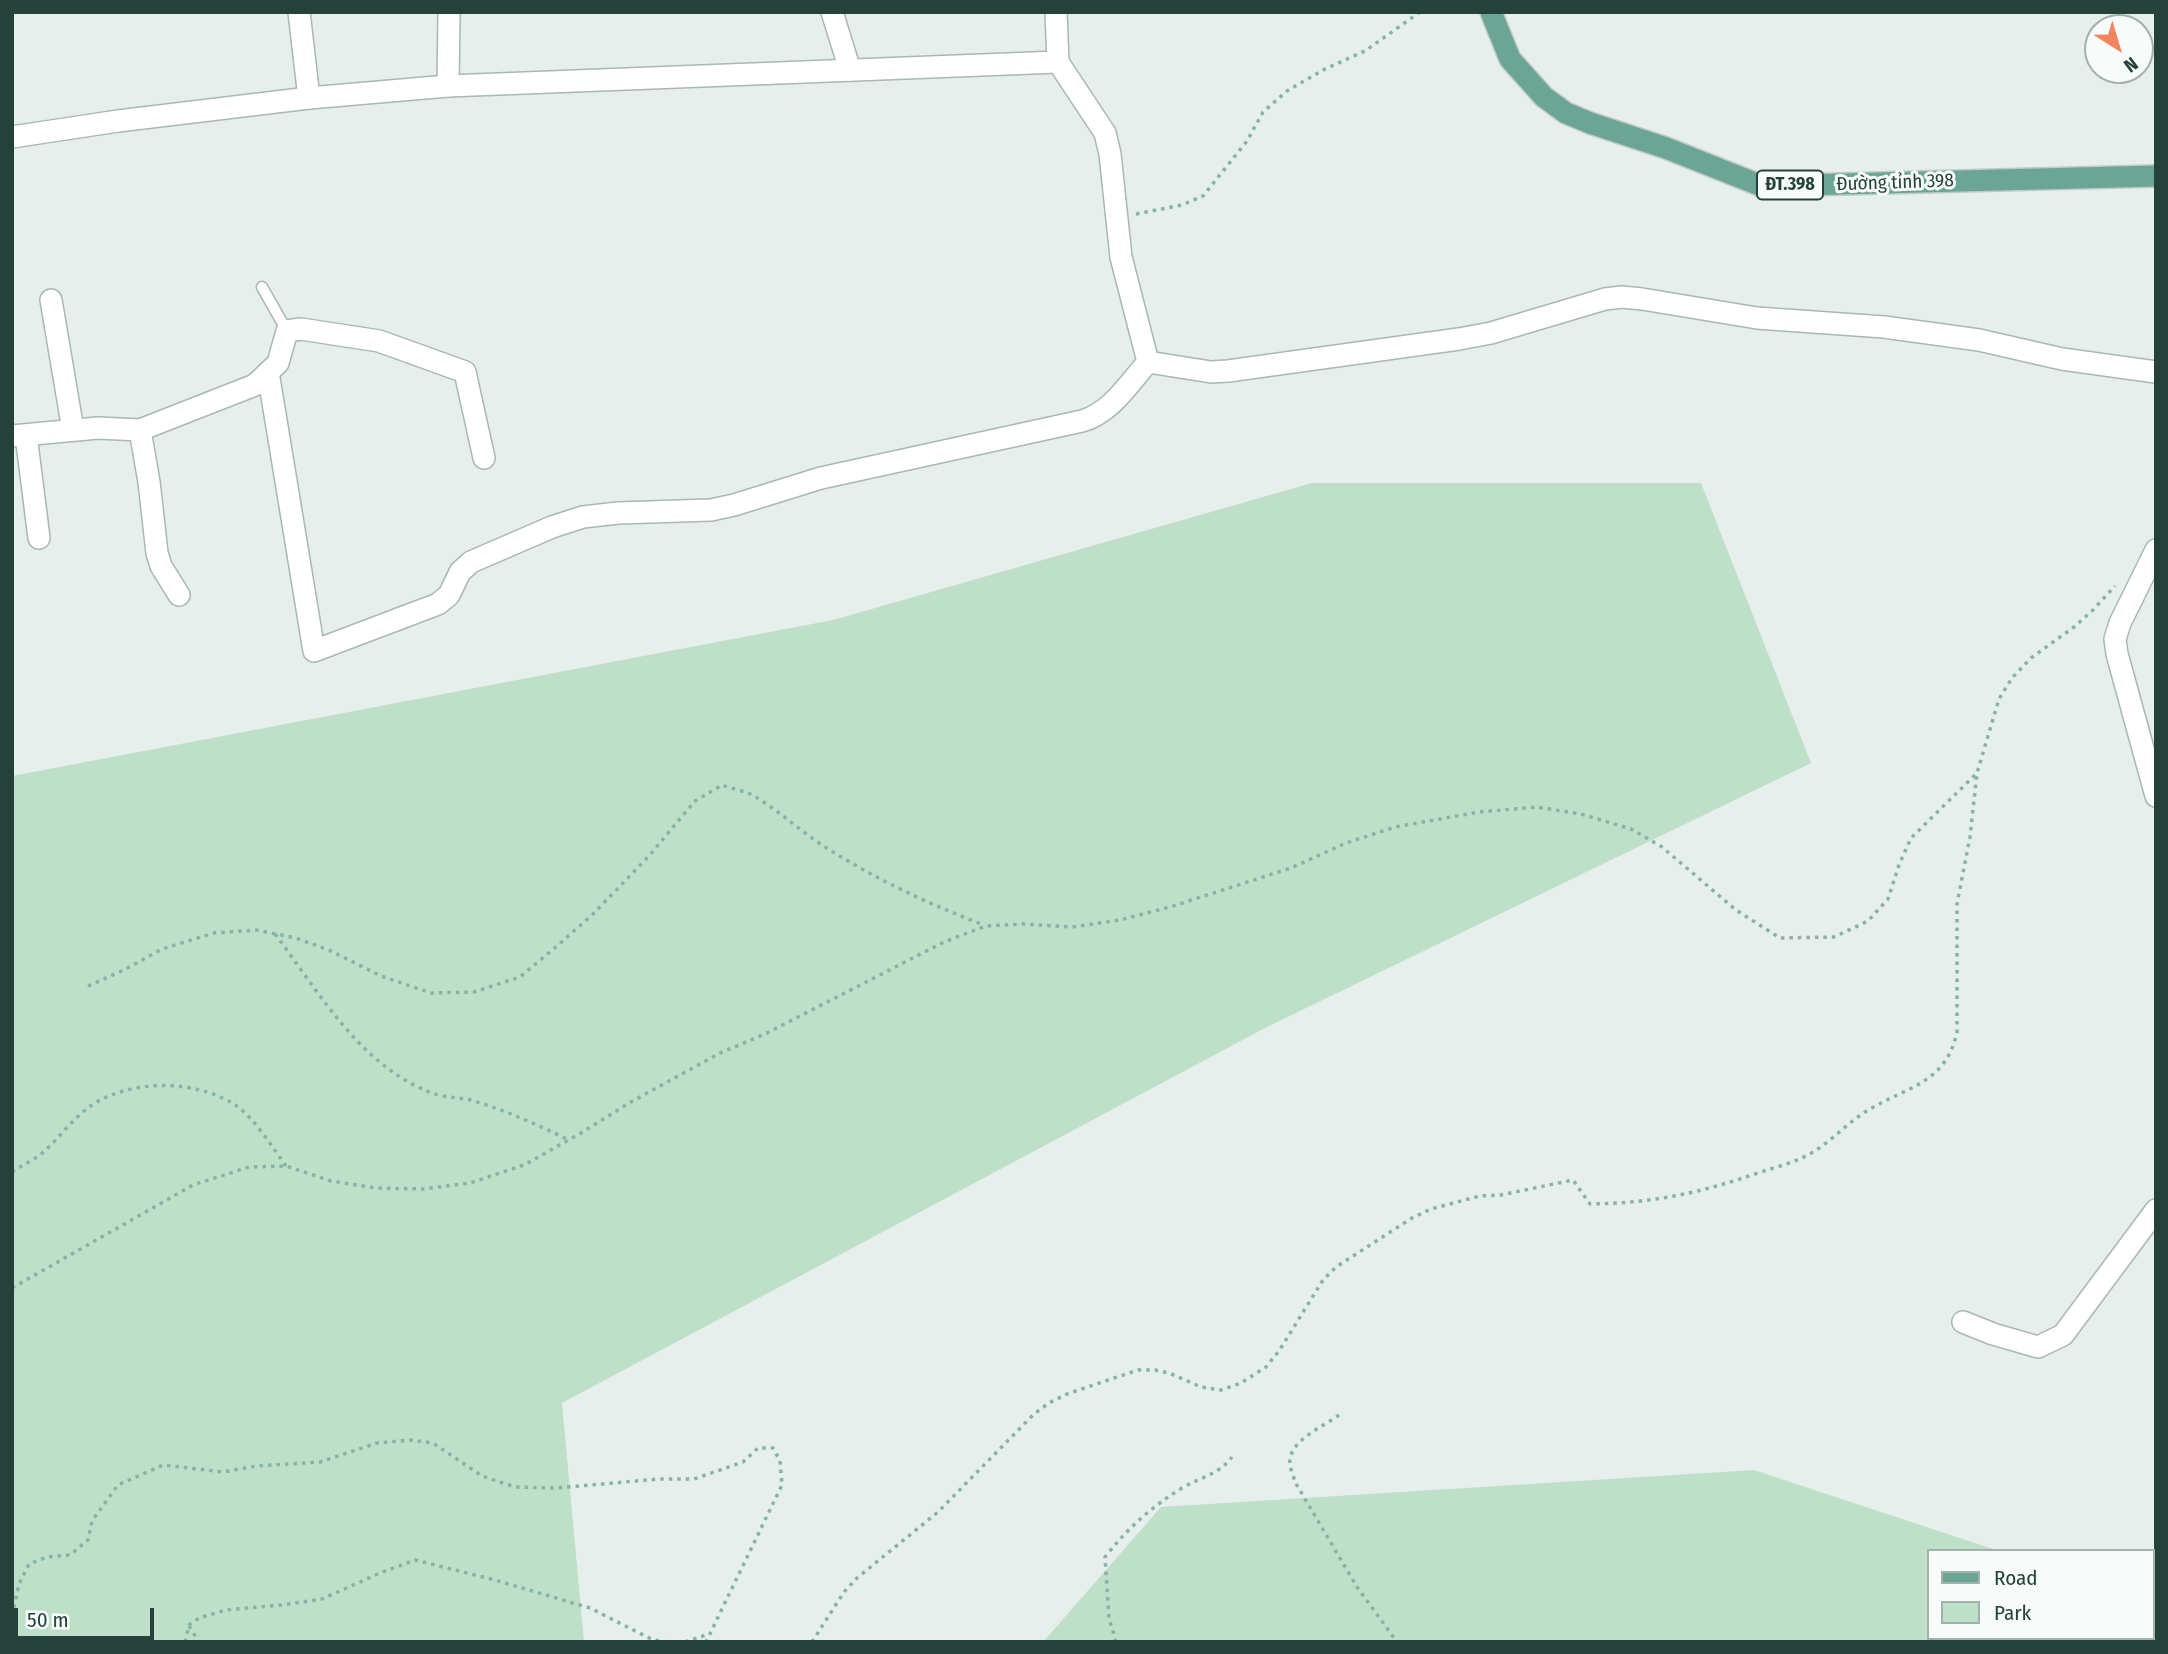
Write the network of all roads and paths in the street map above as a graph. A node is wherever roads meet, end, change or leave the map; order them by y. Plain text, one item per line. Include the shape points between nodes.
1 (299, 12) edge
2 (449, 12) edge
3 (832, 12) edge
4 (1056, 12) edge
5 (1420, 12) edge
6 (1491, 12) edge
7 (1058, 62) junction
8 (850, 70) junction
9 (448, 86) junction
10 (310, 98) junction
11 (12, 137) edge
12 (2156, 176) edge
13 (1117, 218) junction
14 (262, 287) dead end
15 (51, 300) dead end
16 (288, 331) junction
17 (1148, 362) junction
18 (268, 372) junction
19 (2156, 372) edge
20 (73, 430) junction
21 (139, 430) junction
22 (19, 435) edge
23 (484, 458) dead end
24 (39, 538) dead end
25 (2156, 551) edge
26 (2120, 581) dead end
27 (179, 595) dead end
28 (1977, 773) junction
29 (2153, 789) edge
30 (986, 926) junction
31 (275, 934) junction
32 (88, 986) dead end
33 (569, 1140) junction
34 (286, 1166) junction
35 (12, 1172) edge
36 (2156, 1210) edge
37 (12, 1288) edge
38 (1963, 1322) dead end
39 (1339, 1415) dead end
40 (1232, 1457) dead end
41 (12, 1616) edge
42 (189, 1625) junction
43 (709, 1634) junction
44 (185, 1642) edge
45 (199, 1642) edge
46 (667, 1642) edge
47 (685, 1642) edge
48 (706, 1642) edge
49 (812, 1642) edge
50 (1116, 1642) edge
51 (1398, 1642) edge

1 - 10 street
2 - 9 street
3 - 8 street
4 - 7 street
5 - 13 path via 1365,51 1287,90 1263,113 1203,196 1182,205
6 - 12 main road, Đường tỉnh 398 / ĐT.398 via 1510,59 1544,97 1566,113 1762,186
7 - 8 street
7 - 13 street via 1105,133
8 - 9 street
9 - 10 street
10 - 11 street
13 - 17 street via 1121,257
14 - 16 lane
15 - 20 street
16 - 18 street via 278,363
16 - 23 street via 379,341 465,372
17 - 18 street via 1108,407 1082,421 821,478 711,510 618,513 552,527 471,562 438,604 314,651
17 - 19 street via 1211,372 1459,340 1622,297 1757,318 1938,334
18 - 21 street via 255,385
20 - 21 street
20 - 22 street
21 - 27 street via 157,553
22 - 24 street
25 - 29 street via 2115,639
26 - 28 path via 2093,610 2012,678 1999,699
28 - 30 path via 1911,838 1888,899 1868,921 1834,937 1780,938 1736,910 1662,847 1631,828 1536,807 1395,827 1291,868 1120,920 1072,927
28 - 49 path via 1957,904 1957,1032 1953,1050 1917,1087 1867,1110 1804,1157 1724,1185 1655,1200 1590,1204 1573,1180 1480,1196 1412,1218 1336,1267 1266,1367 1241,1383 1221,1391 1169,1373 1138,1370 1049,1403 921,1527 857,1578
30 - 31 path via 895,888 747,793 722,785 695,801 648,857 557,946 520,976 474,992 431,993 331,951
30 - 33 path via 944,942 720,1053
31 - 32 path via 256,930 214,933 162,949
31 - 33 path via 342,1023 399,1077 433,1094 472,1101
33 - 34 path via 524,1165 470,1182 423,1189 331,1181
34 - 35 path via 236,1105 197,1088 161,1086 124,1091 94,1104 40,1155
34 - 37 path via 249,1167 194,1185
36 - 38 street via 2063,1335 2038,1347
39 - 51 path via 1293,1450 1290,1464 1295,1482 1357,1587
40 - 50 path via 1223,1468 1149,1510 1105,1557 1109,1619
41 - 43 path via 19,1584 30,1564 70,1555 88,1540 92,1521 118,1485 163,1465 223,1472 320,1462 377,1443 411,1440 433,1443 482,1476 515,1488 557,1488 694,1479 743,1462 758,1448 773,1448 780,1461 782,1485
42 - 44 path
42 - 45 path
42 - 46 path via 226,1610 322,1599 415,1560 590,1608 653,1640
43 - 47 path
43 - 48 path

